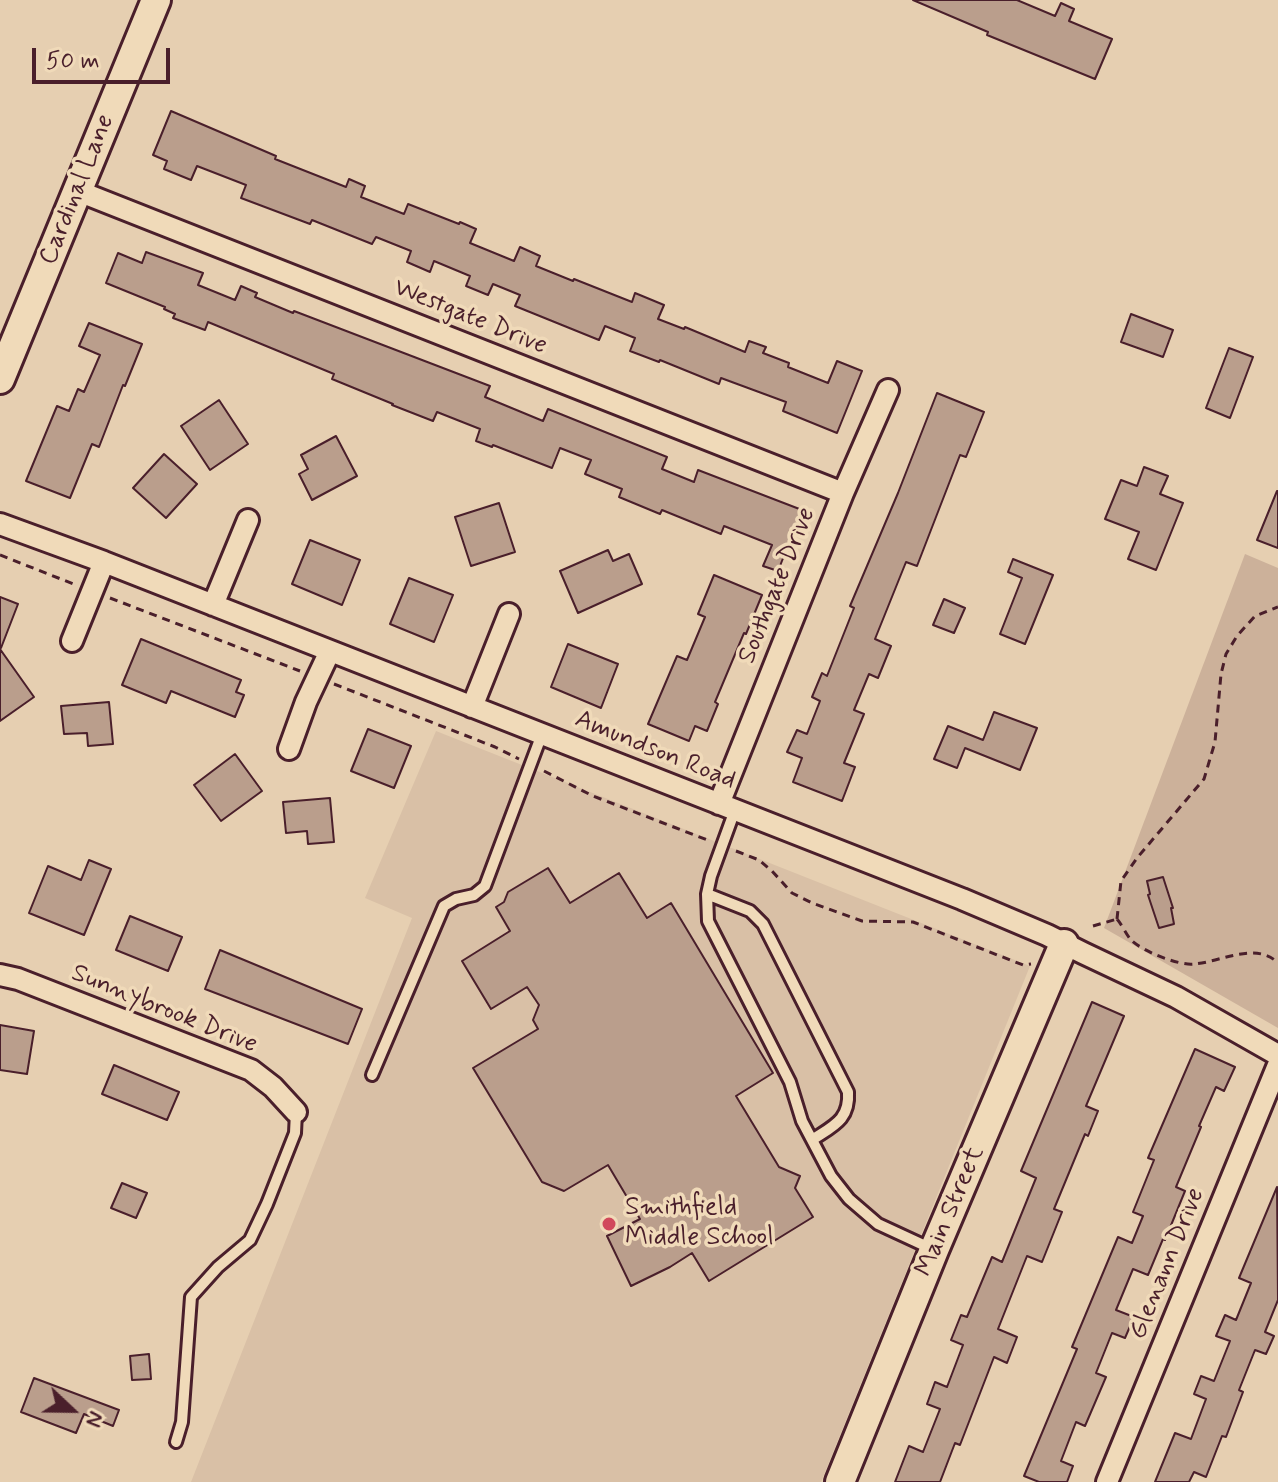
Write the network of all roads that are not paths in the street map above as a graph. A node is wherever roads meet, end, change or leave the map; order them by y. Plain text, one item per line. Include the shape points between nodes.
1 (156, 0) edge
2 (78, 191) junction
3 (0, 379) edge
4 (888, 390) dead end
5 (843, 493) junction
6 (248, 520) dead end
7 (0, 524) edge
8 (104, 562) junction
9 (213, 605) junction
10 (509, 614) dead end
11 (72, 641) dead end
12 (330, 651) junction
13 (472, 707) junction
14 (542, 734) junction
15 (289, 749) dead end
16 (727, 807) junction
17 (707, 894) junction
18 (1064, 944) junction
19 (0, 975) edge
20 (1278, 1055) edge
21 (1278, 1065) edge
22 (372, 1075) dead end
23 (296, 1112) joint
24 (812, 1140) junction
25 (934, 1250) junction
26 (176, 1442) dead end
27 (840, 1482) edge
28 (1107, 1482) edge

1 - 2 street, Cardinal Lane
2 - 3 street, Cardinal Lane
2 - 5 street, Westgate Drive
4 - 5 street, Southgate Drive
5 - 16 street, Southgate Drive
6 - 9 street
7 - 8 street, Amundson Road
8 - 9 street, Amundson Road
8 - 11 street
9 - 12 street, Amundson Road
10 - 13 street
12 - 13 street, Amundson Road
12 - 15 street
13 - 14 street, Amundson Road
14 - 16 street, Amundson Road
14 - 22 lane via 485,886 444,906
16 - 17 lane
16 - 18 street, Amundson Road
17 - 24 lane via 708,921 790,1082
17 - 24 lane via 750,911 763,924 848,1092 843,1119
18 - 20 street, Amundson Road via 1176,997
18 - 25 street, Main Street
19 - 23 street, Sunnybrook Drive via 251,1070
21 - 28 street, Glenann Drive
23 - 26 lane via 295,1133 250,1240 191,1297
24 - 25 lane via 849,1199 878,1224
25 - 27 street, Main Street

